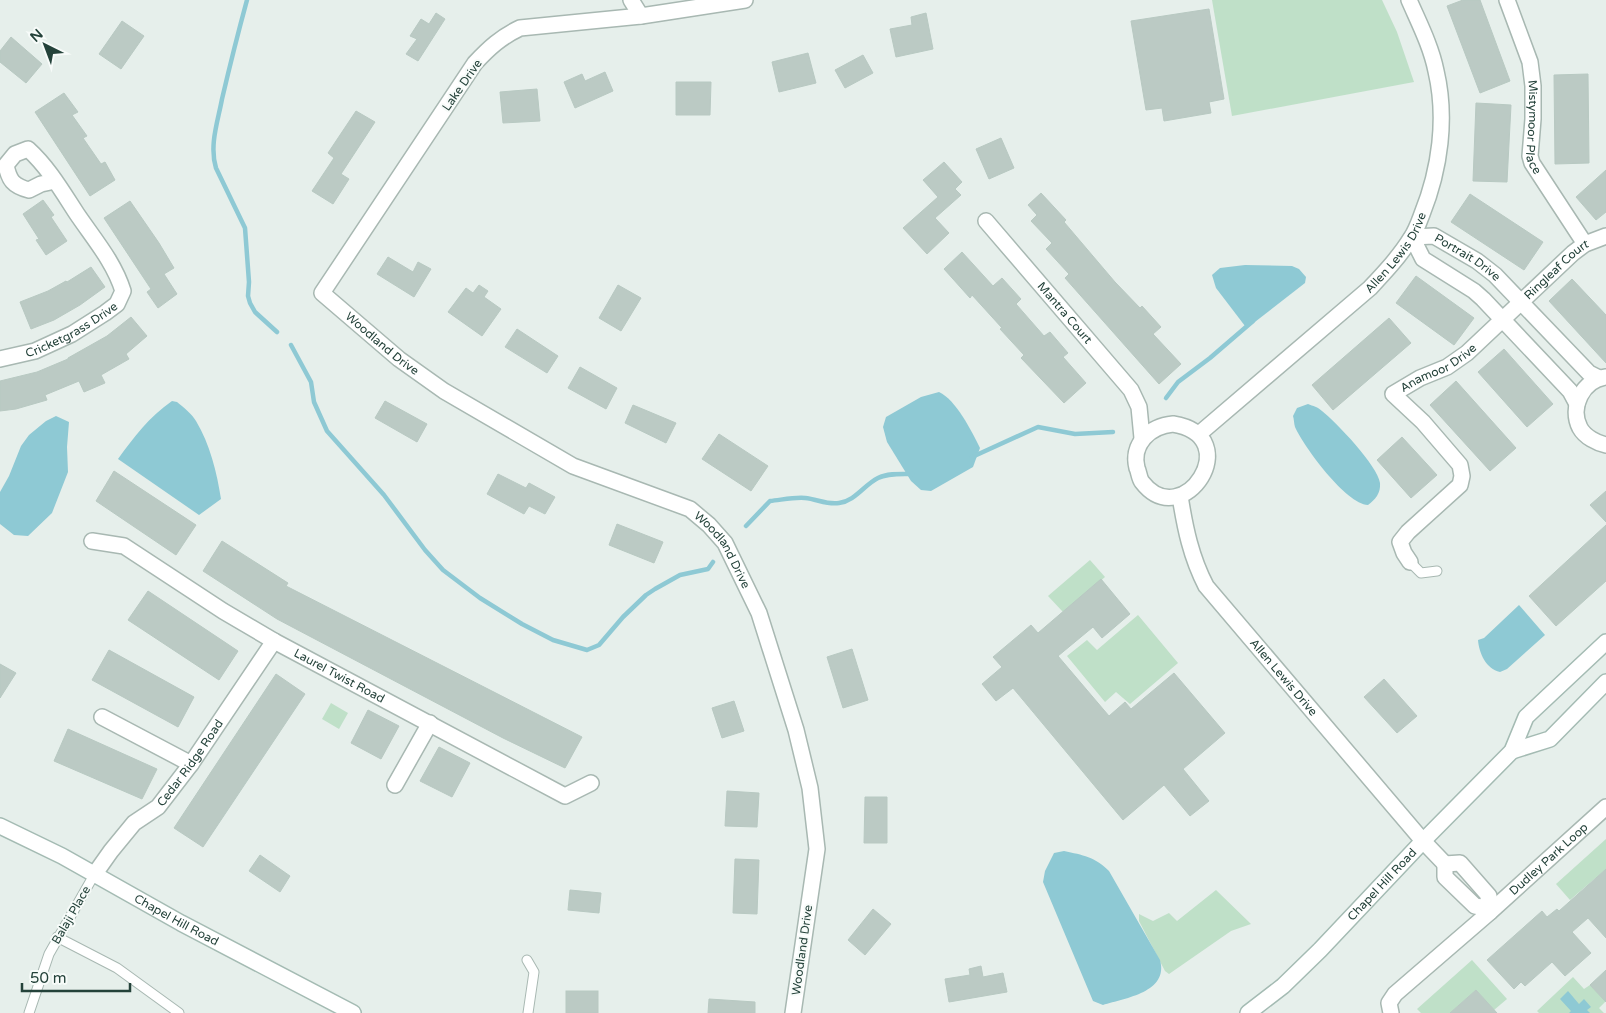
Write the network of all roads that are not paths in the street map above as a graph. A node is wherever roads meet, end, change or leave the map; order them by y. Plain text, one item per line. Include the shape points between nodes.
1 (631, 0) edge
2 (745, 0) edge
3 (1409, 0) edge
4 (1507, 0) edge
5 (641, 16) junction
6 (55, 181) dead end
7 (986, 221) dead end
8 (1606, 236) edge
9 (1412, 237) junction
10 (1585, 244) junction
11 (322, 292) joint
12 (1512, 310) junction
13 (0, 359) edge
14 (1603, 378) edge
15 (1577, 404) junction
16 (1139, 407) junction
17 (1163, 425) junction
18 (1198, 434) junction
19 (1142, 438) junction
20 (1606, 445) edge
21 (1180, 496) junction
22 (92, 541) dead end
23 (1410, 562) joint
24 (1437, 571) dead end
25 (274, 641) junction
26 (1606, 642) edge
27 (1606, 682) edge
28 (102, 717) dead end
29 (430, 723) junction
30 (1512, 751) junction
31 (191, 764) junction
32 (591, 783) dead end
33 (395, 785) dead end
34 (1606, 807) edge
35 (3, 830) edge
36 (1423, 840) junction
37 (1445, 864) junction
38 (94, 875) junction
39 (1488, 910) junction
40 (57, 937) junction
41 (527, 960) dead end
42 (29, 1013) edge
43 (179, 1013) edge
44 (354, 1013) edge
45 (528, 1013) edge
46 (793, 1013) edge
47 (1248, 1013) edge
48 (1391, 1013) edge

1 - 5 street
2 - 5 street, Lake Drive
3 - 9 street, Allen Lewis Drive via 1431,51 1442,118 1430,194
4 - 10 street, Mistymoor Place via 1530,62 1533,86 1532,163
5 - 11 street, Lake Drive via 520,28 490,47 475,63
6 - 13 street, Cricketgrass Drive via 117,274 122,291 117,304 72,334 35,351
7 - 16 street, Mantra Court via 1123,380
8 - 10 street, Ringleaf Court
9 - 12 street, Portrait Drive via 1423,260
9 - 12 street, Portrait Drive via 1434,236 1477,261 1495,275
9 - 18 street, Allen Lewis Drive via 1370,288
10 - 12 street, Ringleaf Court
11 - 46 street, Woodland Drive via 399,359 444,391 573,466 690,509 725,543 759,613 796,730 810,788 817,849
12 - 14 street, Portrait Drive via 1589,373
12 - 15 street, Portrait Drive
12 - 23 street, Anamoor Drive via 1447,368 1420,378 1393,394 1443,444 1460,466 1462,476 1460,485 1400,542
14 - 15 street, Portrait Drive via 1588,385 1578,397
15 - 20 street, Portrait Drive via 1580,428 1587,436
16 - 17 street, Mantra Court
16 - 19 street, Mantra Court
17 - 18 street via 1182,425
17 - 19 street
18 - 21 street via 1206,449 1205,471 1194,487
19 - 21 street via 1136,462 1141,480 1158,494
21 - 36 street, Allen Lewis Drive via 1192,556 1206,586
22 - 25 street, Laurel Twist Road via 124,546
23 - 24 lane via 1420,572
25 - 29 street, Laurel Twist Road
25 - 31 street, Cedar Ridge Road
26 - 30 street, Chapel Hill Road via 1526,717
27 - 30 street, Chapel Hill Road via 1550,738
28 - 31 street
29 - 32 street, Laurel Twist Road via 565,796
29 - 33 street
30 - 36 street, Chapel Hill Road
31 - 38 street, Cedar Ridge Road via 158,807 134,823
34 - 39 street, Dudley Park Loop
35 - 38 street, Chapel Hill Road
36 - 37 street, Allen Lewis Drive
36 - 47 street, Chapel Hill Road via 1320,950 1283,986
37 - 39 street via 1445,877 1475,906
37 - 39 street via 1460,862 1489,896
38 - 40 lane, Balaji Place
38 - 44 street, Chapel Hill Road
39 - 48 street, Dudley Park Loop via 1395,994 1389,1003
40 - 42 lane, Balaji Place via 48,954
40 - 43 lane via 117,968
41 - 45 lane via 534,972

